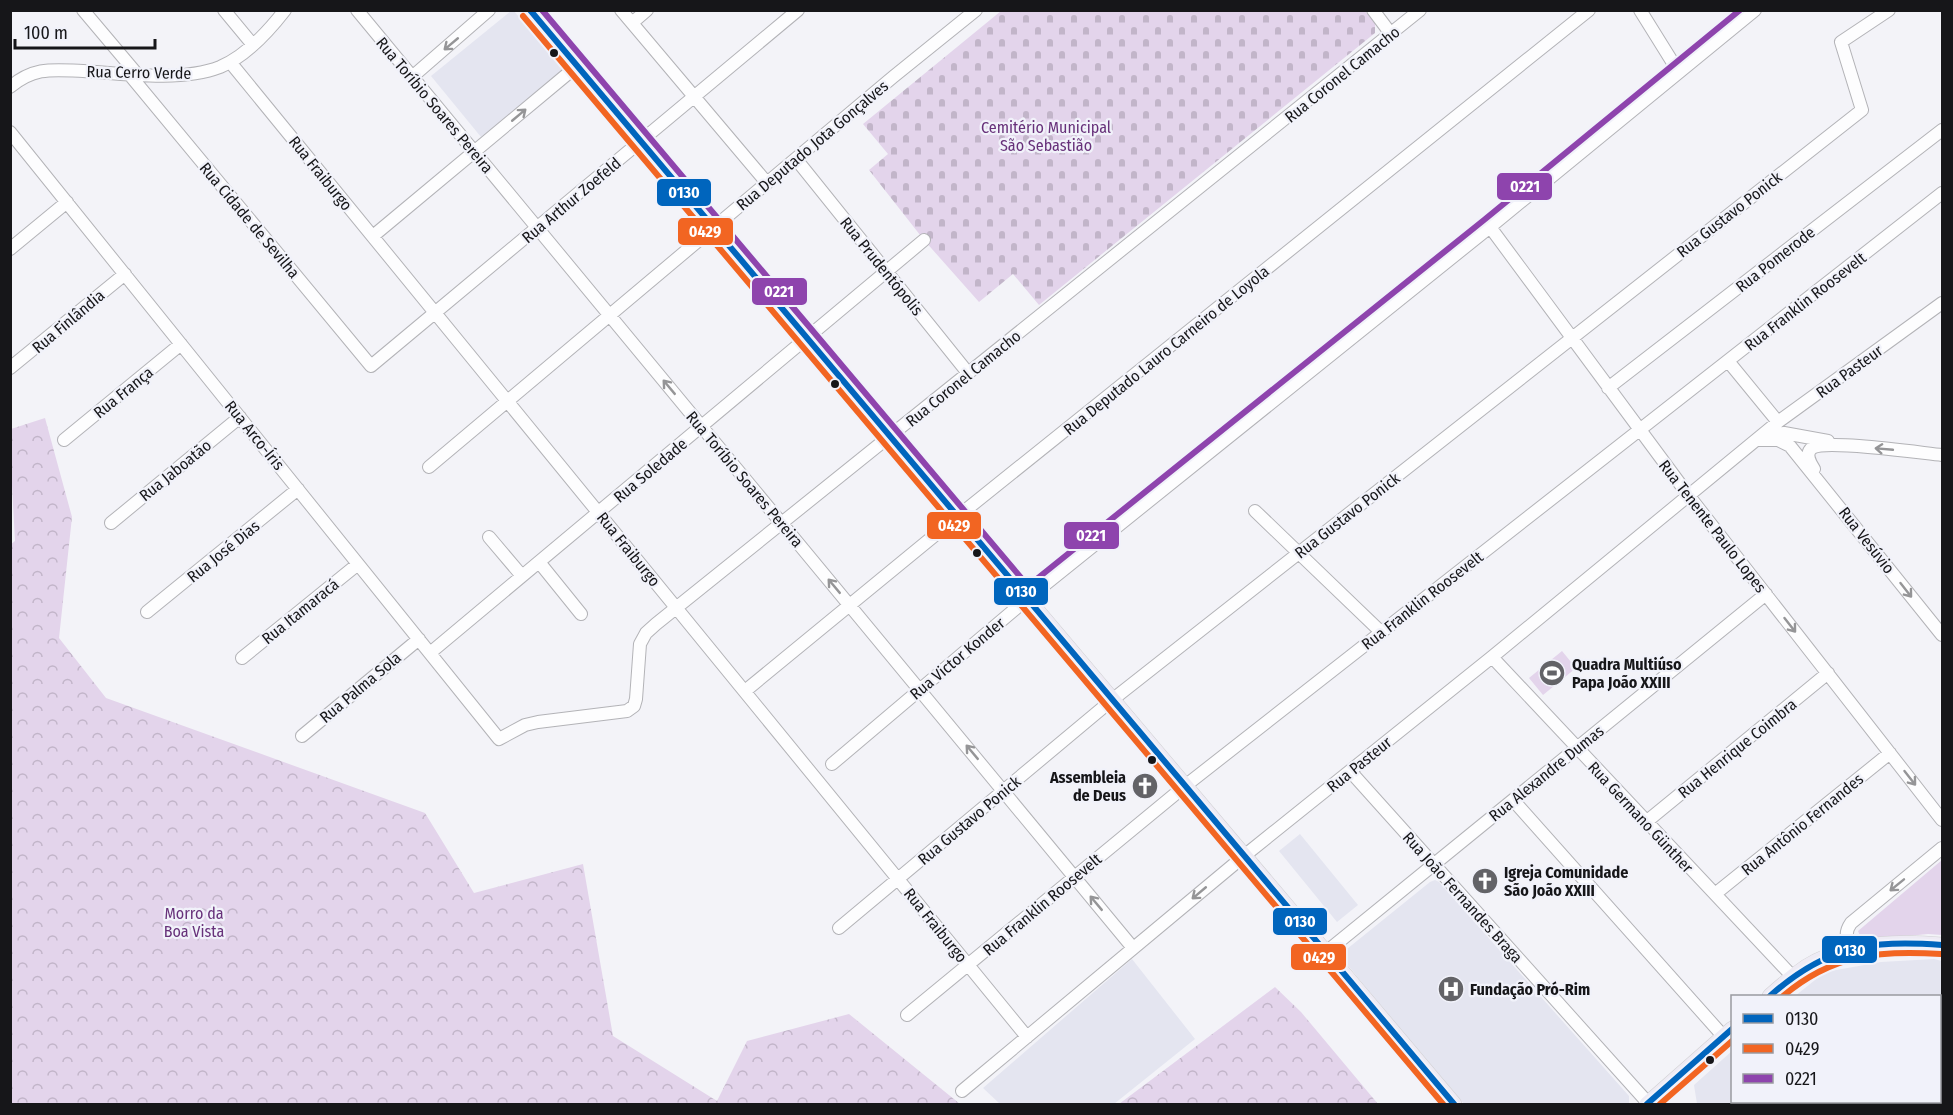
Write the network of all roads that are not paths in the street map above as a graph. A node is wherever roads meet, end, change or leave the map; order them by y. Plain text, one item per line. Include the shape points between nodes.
1 (83, 10) edge
2 (224, 10) edge
3 (285, 10) edge
4 (357, 10) edge
5 (489, 10) edge
6 (530, 10) edge
7 (621, 10) edge
8 (647, 10) edge
9 (798, 10) edge
10 (976, 10) edge
11 (1373, 10) edge
12 (1420, 10) edge
13 (1588, 10) edge
14 (1640, 10) edge
15 (1755, 10) edge
16 (1890, 10) edge
17 (632, 23) junction
18 (1391, 34) junction
19 (253, 45) junction
20 (230, 62) junction
21 (578, 66) junction
22 (1678, 71) junction
23 (133, 74) junction
24 (412, 77) junction
25 (10, 87) edge
26 (694, 97) junction
27 (1942, 130) edge
28 (10, 132) edge
29 (641, 141) junction
30 (475, 152) junction
31 (796, 159) junction
32 (767, 183) junction
33 (1942, 193) edge
34 (67, 202) junction
35 (1490, 227) junction
36 (537, 228) junction
37 (714, 228) junction
38 (373, 236) junction
39 (924, 240) dead end
40 (10, 249) edge
41 (887, 272) junction
42 (125, 274) junction
43 (1942, 303) edge
44 (435, 313) junction
45 (610, 315) junction
46 (807, 338) junction
47 (1571, 338) junction
48 (181, 344) junction
49 (1728, 361) junction
50 (371, 366) joint
51 (10, 368) edge
52 (968, 373) junction
53 (1608, 388) junction
54 (507, 401) junction
55 (1801, 407) junction
56 (240, 417) junction
57 (1778, 423) junction
58 (702, 426) junction
59 (1639, 430) junction
60 (890, 436) junction
61 (1759, 439) junction
62 (64, 440) dead end
63 (1791, 440) junction
64 (1844, 444) junction
65 (1942, 455) edge
66 (429, 467) dead end
67 (1825, 487) junction
68 (298, 489) junction
69 (1689, 496) junction
70 (1255, 511) dead end
71 (599, 513) junction
72 (957, 516) junction
73 (111, 523) dead end
74 (782, 523) junction
75 (489, 537) dead end
76 (1299, 553) junction
77 (539, 562) junction
78 (358, 564) junction
79 (522, 576) junction
80 (1766, 594) junction
81 (1027, 599) junction
82 (850, 605) junction
83 (676, 608) junction
84 (147, 612) dead end
85 (581, 614) dead end
86 (1381, 632) junction
87 (1942, 635) edge
88 (418, 639) junction
89 (430, 653) junction
90 (1492, 657) junction
91 (242, 658) dead end
92 (1828, 673) junction
93 (919, 689) junction
94 (745, 692) junction
95 (1112, 700) junction
96 (302, 736) dead end
97 (499, 739) joint
98 (1576, 748) junction
99 (1890, 753) junction
100 (832, 764) dead end
101 (1350, 771) junction
102 (1185, 786) junction
103 (1003, 791) junction
104 (1513, 800) junction
105 (1942, 820) edge
106 (1646, 822) junction
107 (1942, 848) edge
108 (1244, 856) junction
109 (1434, 864) junction
110 (1075, 877) junction
111 (898, 879) junction
112 (1715, 894) junction
113 (839, 928) dead end
114 (1942, 945) edge
115 (1133, 948) junction
116 (1854, 949) junction
117 (1325, 953) junction
118 (968, 965) junction
119 (1792, 976) junction
120 (1771, 995) edge
121 (907, 1015) dead end
122 (1728, 1033) edge
123 (1027, 1036) junction
124 (962, 1091) dead end
125 (1454, 1104) edge
126 (1648, 1104) edge

1 - 23 street, Rua Cidade de Sevilha
2 - 19 street
3 - 19 street, Rua Cerro Verde
4 - 24 street, Rua Toríbio Soares Pereira
5 -> 24 street
6 - 21 main road
7 - 17 street
8 - 17 street
9 - 26 street, Rua Arthur Zoefeld
10 - 31 street, Rua Deputado Jota Gonçalves
11 - 18 street
12 - 18 street, Rua Coronel Camacho
13 - 72 street, Rua Deputado Lauro Carneiro de Loyola
14 - 22 street
15 - 22 street, Rua Victor Konder
16 - 47 street, Rua Gustavo Ponick via 1841,42 1862,110
17 - 26 street
18 - 52 street, Rua Coronel Camacho
19 - 20 street, Rua Cerro Verde
20 - 23 street, Rua Cerro Verde via 192,73
20 - 38 street, Rua Fraiburgo
21 - 29 main road
30 -> 21 street
22 - 35 street, Rua Victor Konder
23 - 25 street, Rua Cerro Verde via 41,70
23 - 50 street, Rua Cidade de Sevilha
24 - 30 street, Rua Toríbio Soares Pereira
26 - 29 street, Rua Arthur Zoefeld
26 - 32 street
27 - 53 street, Rua Pomerode
28 - 34 street, Rua Arco-Íris
29 - 36 street, Rua Arthur Zoefeld
29 - 37 main road
30 - 36 street, Rua Toríbio Soares Pereira
30 - 38 street
31 - 32 street, Rua Deputado Jota Gonçalves
31 - 41 street, Rua Prudentópolis
32 - 37 street, Rua Deputado Jota Gonçalves
33 - 49 street, Rua Franklin Roosevelt
34 - 40 street
34 - 42 street, Rua Arco-Íris
35 - 47 street, Rua Tenente Paulo Lopes
35 - 81 street, Rua Victor Konder
36 - 44 street, Rua Arthur Zoefeld
36 - 45 street, Rua Toríbio Soares Pereira
37 - 45 street, Rua Deputado Jota Gonçalves
37 - 46 main road
38 - 44 street, Rua Fraiburgo
39 - 41 street, Rua Soledade
41 - 46 street, Rua Soledade
41 - 52 street, Rua Prudentópolis
42 - 48 street, Rua Arco-Íris
42 - 51 street, Rua Finlândia
43 - 55 street, Rua Pasteur
44 - 50 street, Rua Arthur Zoefeld
44 - 54 street, Rua Fraiburgo
45 - 54 street, Rua Deputado Jota Gonçalves
58 -> 45 street, Rua Toríbio Soares Pereira
46 - 58 street, Rua Soledade
46 - 60 main road
47 - 53 street, Rua Tenente Paulo Lopes
47 - 76 street, Rua Gustavo Ponick
48 - 56 street, Rua Arco-Íris
48 - 62 street, Rua França
49 - 57 street
49 - 59 street, Rua Franklin Roosevelt
52 - 60 street, Rua Coronel Camacho
53 - 59 street, Rua Tenente Paulo Lopes
54 - 66 street, Rua Deputado Jota Gonçalves
54 - 71 street, Rua Fraiburgo
55 - 57 street, Rua Pasteur
55 - 63 street via 1789,421
56 - 68 street, Rua Arco-Íris
56 - 73 street, Rua Jaboatão
57 - 61 street, Rua Pasteur
58 - 71 street, Rua Soledade
58 - 74 street, Rua Toríbio Soares Pereira
59 - 69 street, Rua Tenente Paulo Lopes
59 - 86 street, Rua Franklin Roosevelt
60 - 72 main road
60 - 74 street, Rua Coronel Camacho
61 - 63 street
61 - 69 street, Rua Pasteur
63 - 64 street
63 - 67 street, Rua Vesúvio
65 -> 64 street
64 - 67 street via 1809,451 1811,463
67 -> 87 street, Rua Vesúvio
68 - 78 street, Rua Arco-Íris
68 - 84 street, Rua José Dias
69 - 80 street, Rua Tenente Paulo Lopes
69 - 90 street, Rua Pasteur
70 - 76 street
71 - 77 street, Rua Soledade
71 - 83 street, Rua Fraiburgo
72 - 81 main road
72 - 82 street, Rua Deputado Lauro Carneiro de Loyola
82 -> 74 street, Rua Toríbio Soares Pereira
74 - 83 street, Rua Coronel Camacho
75 - 79 street
76 - 86 street
76 - 95 street, Rua Gustavo Ponick
77 - 79 street, Rua Soledade
77 - 85 street
78 - 88 street, Rua Arco-Íris
78 - 91 street, Rua Itamaracá
79 - 89 street, Rua Soledade
80 -> 92 street, Rua Tenente Paulo Lopes
80 - 98 street, Rua Alexandre Dumas
81 - 93 street, Rua Victor Konder
81 - 95 main road
82 - 93 street, Rua Toríbio Soares Pereira
82 - 94 street, Rua Deputado Lauro Carneiro de Loyola
83 - 94 street, Rua Fraiburgo
83 - 97 street, Rua Coronel Camacho via 646,633 640,644 634,706 627,711 537,722
86 - 102 street, Rua Franklin Roosevelt
88 - 89 street, Rua Arco-Íris
88 - 96 street, Rua Palma Sola
89 - 97 street, Rua Arco-Íris
90 - 98 street, Rua Germano Günther
90 - 101 street, Rua Pasteur
92 - 99 street, Rua Tenente Paulo Lopes
92 - 106 street, Rua Henrique Coimbra
93 - 100 street, Rua Victor Konder
103 -> 93 street, Rua Toríbio Soares Pereira
94 - 111 street, Rua Fraiburgo
95 - 102 main road
95 - 103 street, Rua Gustavo Ponick
98 - 104 street, Rua Alexandre Dumas
98 - 106 street, Rua Germano Günther
99 -> 105 street, Rua Tenente Paulo Lopes
99 - 112 street, Rua Antônio Fernandes
101 - 108 street, Rua Pasteur
101 - 109 street, Rua João Fernandes Braga
102 - 108 main road
102 - 110 street, Rua Franklin Roosevelt
103 - 110 street, Rua Toríbio Soares Pereira
103 - 111 street, Rua Gustavo Ponick
104 - 109 street, Rua Alexandre Dumas
104 - 122 street
106 - 112 street, Rua Germano Günther
107 -> 116 street via 1851,923 1846,935
108 -> 115 street, Rua Pasteur
108 - 117 main road
109 - 117 street, Rua Alexandre Dumas
109 - 126 street, Rua João Fernandes Braga
115 -> 110 street, Rua Toríbio Soares Pereira
110 - 118 street, Rua Franklin Roosevelt
111 - 113 street, Rua Gustavo Ponick
111 - 118 street, Rua Fraiburgo
112 - 119 street, Rua Germano Günther
114 - 116 main road via 1903,943
115 - 123 street, Rua Pasteur
116 - 119 main road via 1818,961
117 - 125 main road
118 - 121 street, Rua Franklin Roosevelt
118 - 123 street, Rua Fraiburgo
119 - 120 main road
122 - 126 main road
123 - 124 street, Rua Pasteur

